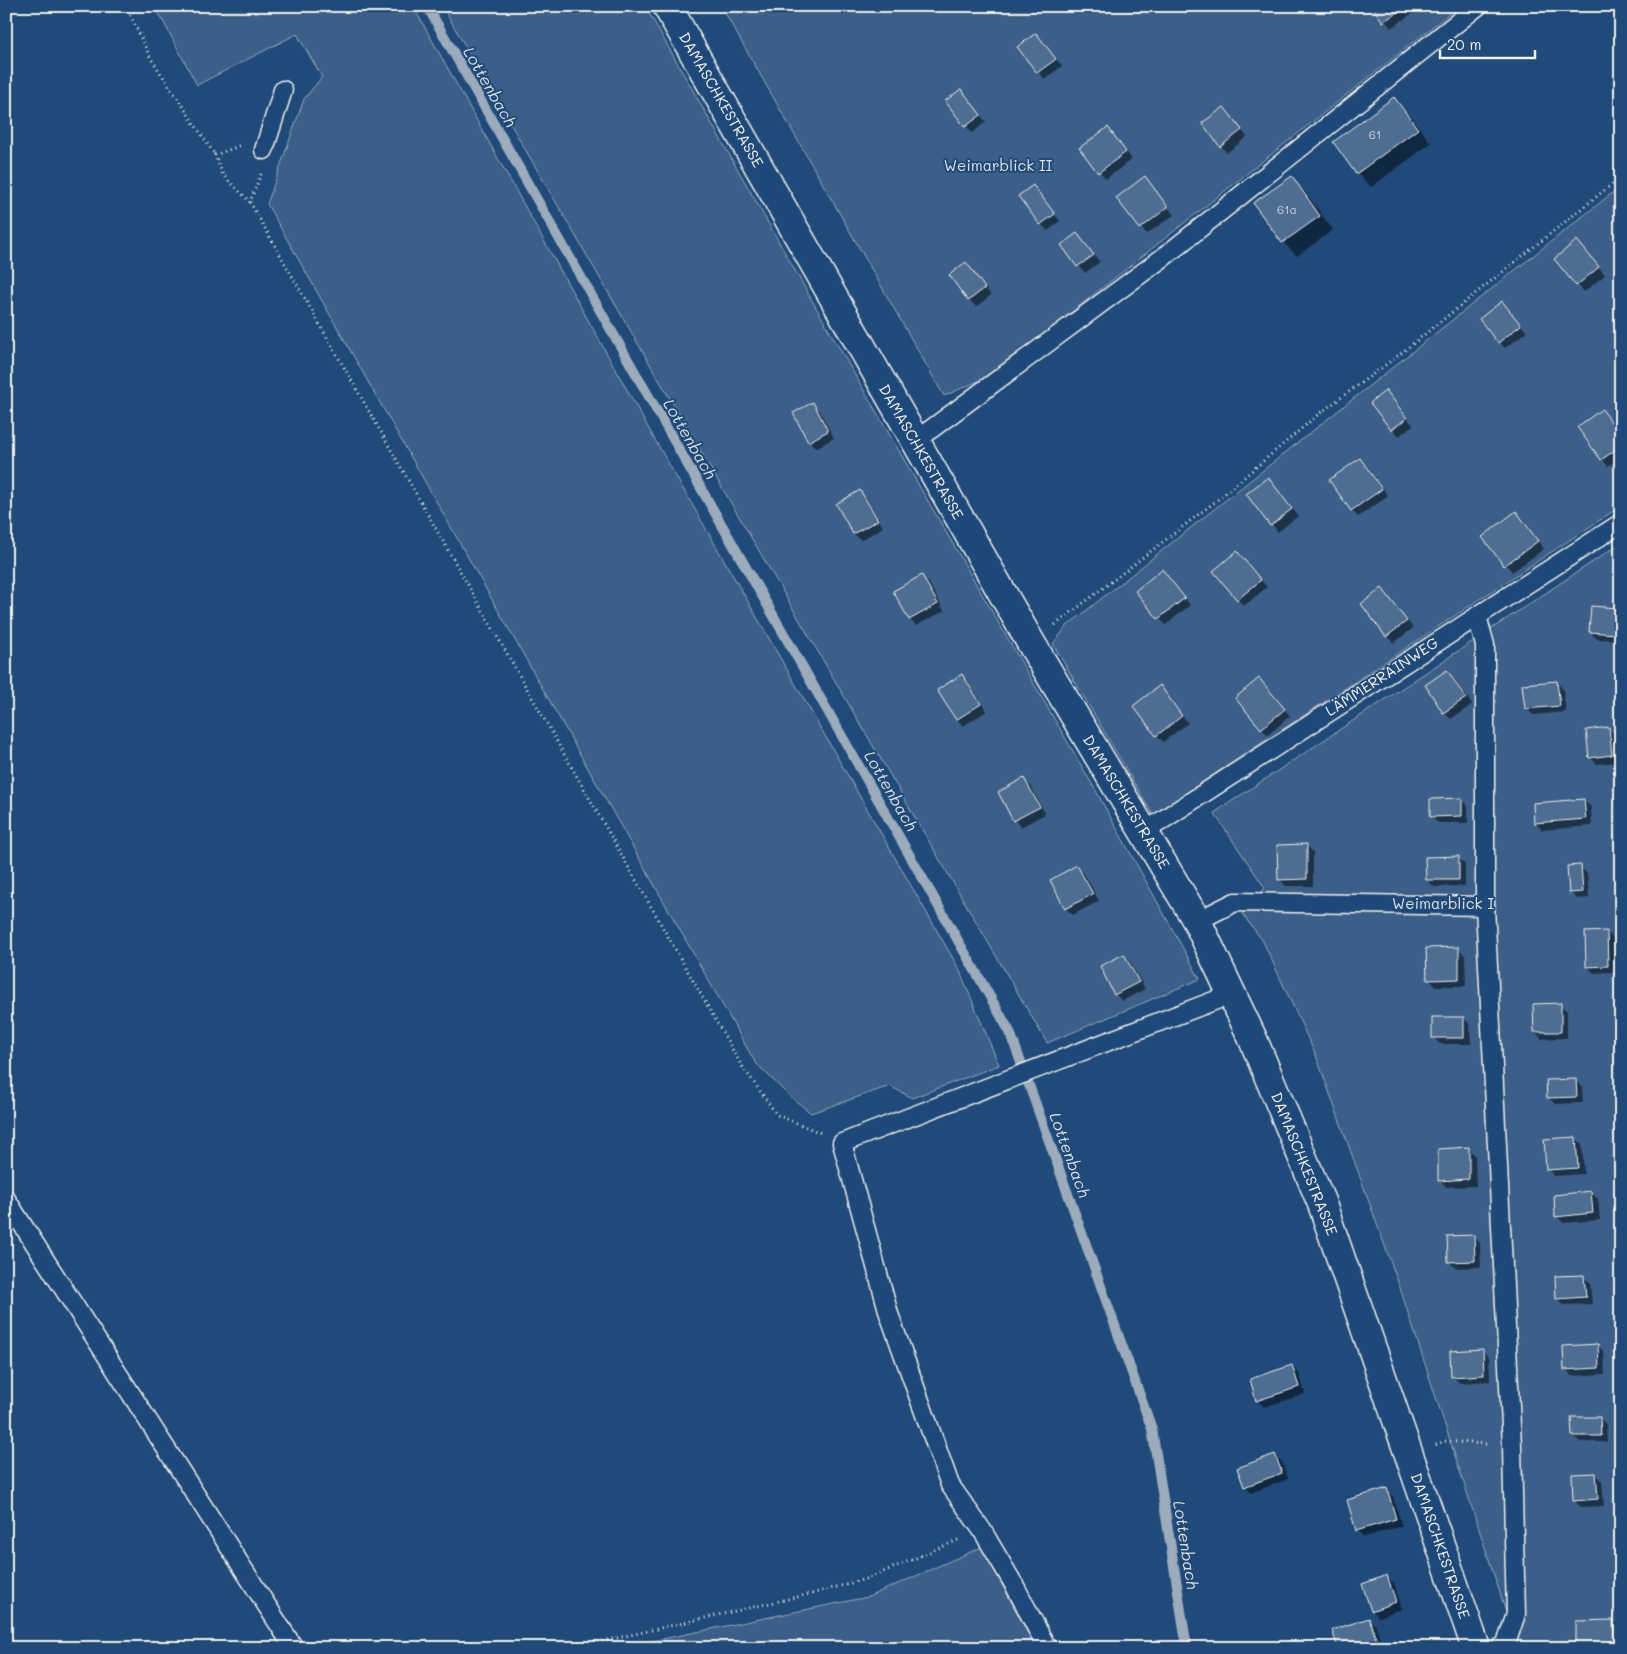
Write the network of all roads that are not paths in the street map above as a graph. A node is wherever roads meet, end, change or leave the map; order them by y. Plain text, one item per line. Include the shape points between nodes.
1 (667, 6) edge
2 (1478, 6) edge
3 (283, 90) dead end
4 (264, 150) road end
5 (915, 441) junction
6 (1621, 523) edge
7 (1477, 616) junction
8 (1144, 832) junction
9 (1485, 906) junction
10 (1197, 921) junction
11 (1232, 994) junction
12 (6, 1199) edge
13 (294, 1648) edge
14 (1047, 1648) edge
15 (1476, 1648) edge
16 (1500, 1648) edge

1 - 5 street, DAMASCHKESTRASSE
2 - 5 lane via 1165,256
3 - 4 lane
5 - 8 street, DAMASCHKESTRASSE
6 - 7 lane, LÄMMERRAINWEG
7 - 8 lane, LÄMMERRAINWEG
7 - 9 lane via 1484,645
8 - 10 street, DAMASCHKESTRASSE
9 - 10 lane via 1235,902
9 - 16 lane via 1512,1446 1516,1614 1506,1644
10 - 11 street, DAMASCHKESTRASSE
11 - 14 lane via 842,1142 889,1314 950,1485 982,1530
11 - 15 street, DAMASCHKESTRASSE via 1322,1204
12 - 13 lane

